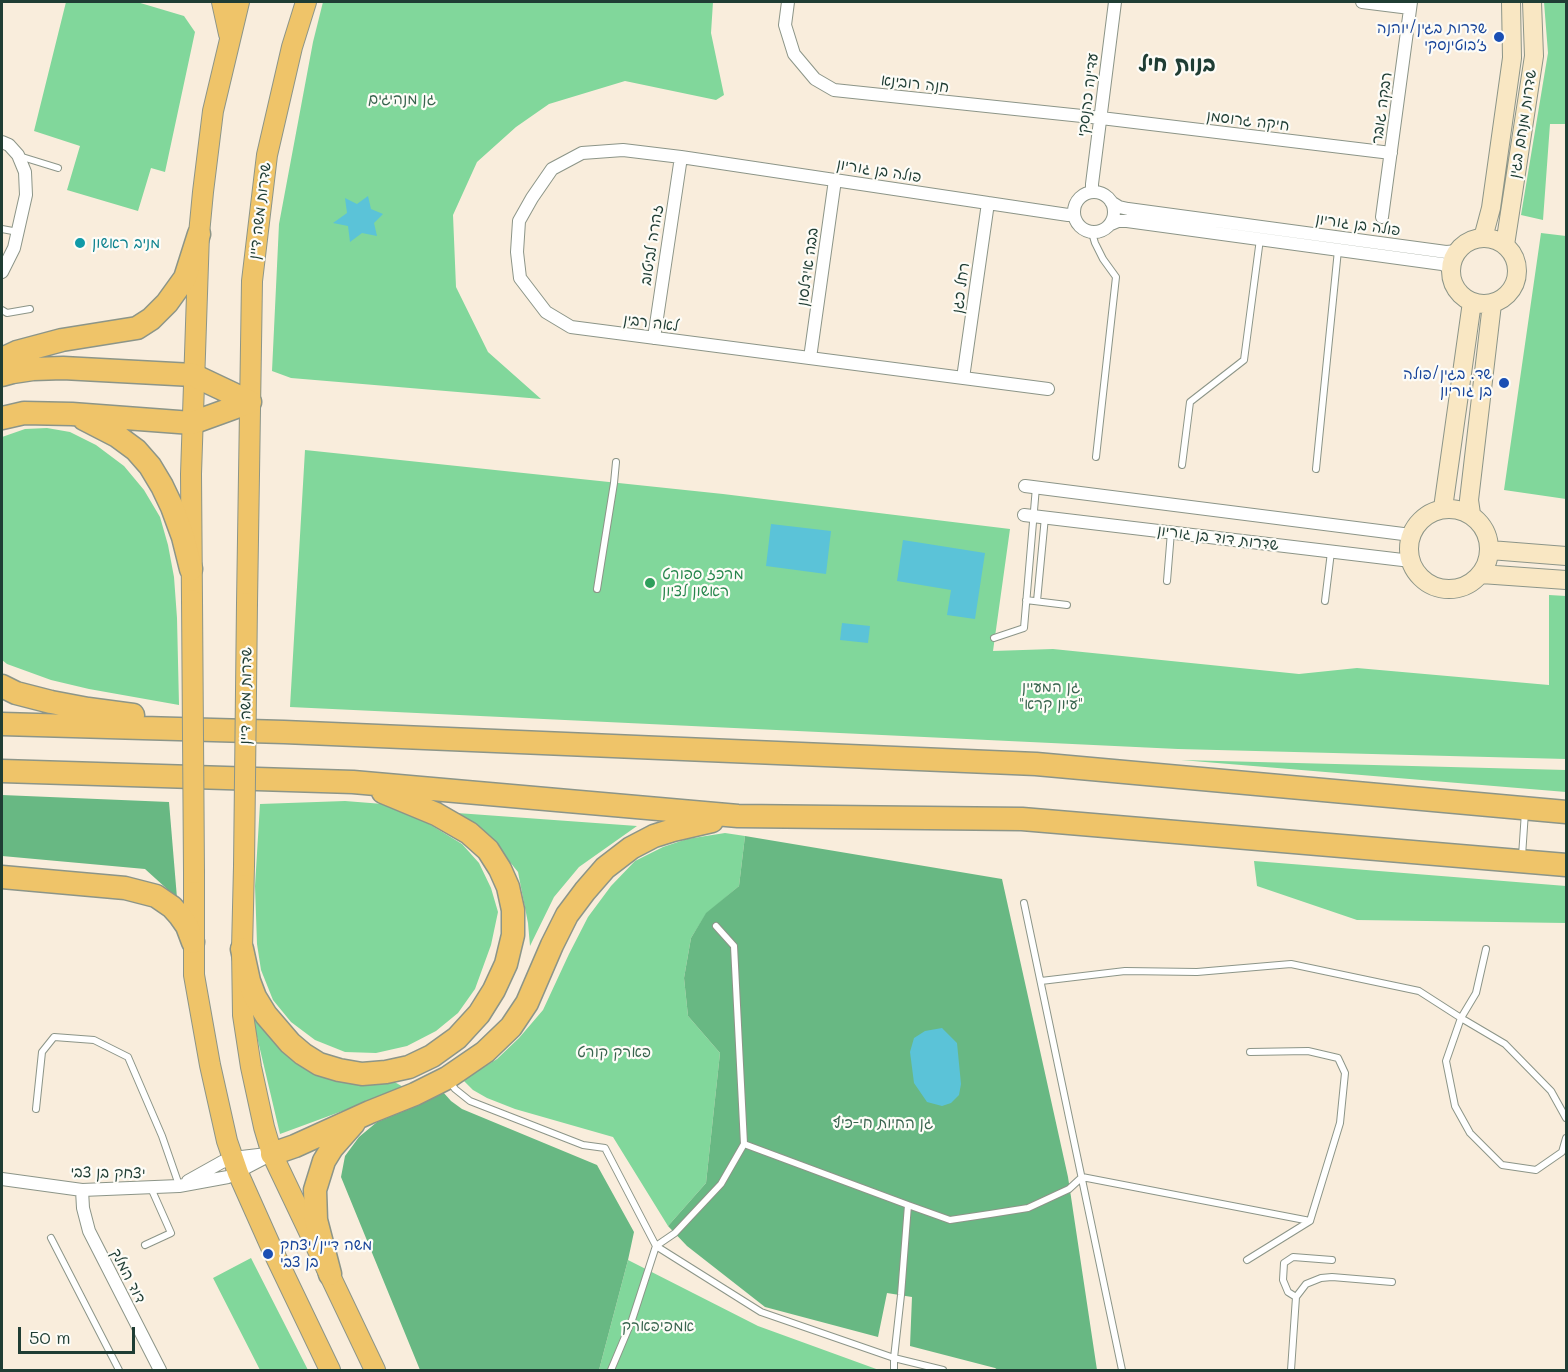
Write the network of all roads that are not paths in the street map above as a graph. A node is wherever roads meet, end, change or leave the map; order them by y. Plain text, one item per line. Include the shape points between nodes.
1 (222, 2) edge
2 (239, 2) edge
3 (306, 2) edge
4 (788, 2) edge
5 (1115, 2) edge
6 (1362, 2) edge
7 (1511, 2) edge
8 (1532, 2) edge
9 (1411, 5) edge
10 (230, 39) junction
11 (1101, 118) junction
12 (2, 142) edge
13 (1391, 153) junction
14 (18, 155) junction
15 (681, 157) junction
16 (58, 168) dead end
17 (835, 180) junction
18 (1092, 192) junction
19 (1112, 202) junction
20 (988, 203) junction
21 (1073, 214) junction
22 (1382, 217) dead end
23 (1111, 224) junction
24 (1262, 226) junction
25 (2, 229) edge
26 (18, 232) junction
27 (1092, 233) junction
28 (199, 234) junction
29 (1339, 237) junction
30 (1483, 238) junction
31 (1260, 240) junction
32 (1364, 241) junction
33 (1505, 245) junction
34 (1338, 251) junction
35 (1458, 251) junction
36 (1362, 254) junction
37 (1452, 268) junction
38 (2, 272) edge
39 (1472, 302) junction
40 (1492, 304) junction
41 (30, 309) dead end
42 (2, 310) edge
43 (654, 338) junction
44 (810, 358) junction
45 (2, 359) edge
46 (2, 375) edge
47 (193, 375) junction
48 (963, 378) junction
49 (1048, 389) dead end
50 (250, 402) junction
51 (72, 414) junction
52 (2, 418) edge
53 (192, 423) junction
54 (1096, 457) dead end
55 (616, 462) dead end
56 (1182, 465) dead end
57 (1316, 469) dead end
58 (1030, 486) joint
59 (1443, 508) junction
60 (1471, 514) junction
61 (1034, 516) junction
62 (1171, 532) junction
63 (1411, 535) junction
64 (1490, 550) junction
65 (1331, 552) junction
66 (1566, 556) edge
67 (1411, 561) junction
68 (191, 569) junction
69 (1481, 574) junction
70 (1566, 580) edge
71 (1167, 581) dead end
72 (597, 589) dead end
73 (1026, 600) junction
74 (1037, 601) junction
75 (1325, 601) dead end
76 (1067, 605) dead end
77 (994, 638) dead end
78 (2, 686) edge
79 (2, 724) edge
80 (284, 732) junction
81 (2, 771) edge
82 (353, 782) junction
83 (1526, 809) junction
84 (1566, 813) edge
85 (738, 816) junction
86 (1521, 861) junction
87 (1566, 865) edge
88 (2, 877) edge
89 (1024, 903) dead end
90 (716, 926) dead end
91 (193, 942) junction
92 (242, 949) junction
93 (1486, 949) dead end
94 (1041, 981) junction
95 (1461, 1018) junction
96 (1250, 1052) dead end
97 (447, 1078) junction
98 (36, 1109) dead end
99 (370, 1112) junction
100 (1566, 1118) edge
101 (1566, 1138) edge
102 (744, 1144) junction
103 (272, 1154) junction
104 (235, 1166) junction
105 (1082, 1177) junction
106 (2, 1179) edge
107 (179, 1186) junction
108 (151, 1188) junction
109 (82, 1190) junction
110 (908, 1205) junction
111 (1310, 1221) junction
112 (51, 1238) dead end
113 (145, 1245) dead end
114 (656, 1246) junction
115 (1246, 1260) dead end
116 (1332, 1260) dead end
117 (330, 1274) junction
118 (1392, 1281) dead end
119 (1296, 1297) junction
120 (894, 1358) junction
121 (119, 1371) edge
122 (160, 1371) edge
123 (330, 1371) edge
124 (375, 1371) edge
125 (611, 1371) edge
126 (894, 1371) edge
127 (942, 1371) edge
128 (1122, 1371) edge
129 (1291, 1371) edge

1 - 10 main road
2 - 10 main road
3 - 50 main road, שדרות משה דיין via 267,155 252,281
4 - 11 street, חנה רובינא via 785,26 794,54 815,79 834,90
5 - 11 street, עדינה כהנסקי
6 - 9 street
7 - 30 street, שדרות מנחם בגין via 1512,58 1491,208
8 - 33 street, שדרות מנחם בגין via 1534,56
9 - 13 street, רבקה גובר
10 - 28 main road via 213,111
11 - 13 street, חיקה גרוסמן
11 - 18 street, עדינה כהנסקי
12 - 14 street
13 - 22 street, רבקה גובר
14 - 16 lane
14 - 26 street via 25,171 26,195
15 - 17 street, פולה בן גוריון
15 - 43 street, זהרה לביטוב
15 - 43 street, לאה רבין via 623,150 582,153 552,169 519,221 520,278 546,312 572,327
17 - 20 street, פולה בן גוריון
17 - 44 street, בבה אידלסון
18 - 19 street via 1103,194
18 - 21 street via 1080,196
19 - 23 street
19 - 24 street, פולה בן גוריון via 1119,207
20 - 21 street, פולה בן גוריון
20 - 48 street, רחל כגן
21 - 27 street via 1079,227
23 - 27 street
23 - 31 street, פולה בן גוריון via 1127,221
24 - 29 street, פולה בן גוריון
24 - 31 lane
25 - 26 lane
26 - 38 street
27 - 54 lane via 1116,277
28 - 45 highway via 185,278 167,303 137,328 62,339
28 - 47 main road
29 - 32 street, פולה בן גוריון
29 - 34 lane
30 - 33 street
30 - 35 street
31 - 34 street, פולה בן גוריון
31 - 56 lane via 1244,360 1190,402
32 - 35 street, פולה בן גוריון
32 - 36 lane
33 - 40 street via 1516,263 1515,284
34 - 36 street, פולה בן גוריון
34 - 57 lane
35 - 37 street
36 - 37 street, פולה בן גוריון
37 - 39 street via 1456,288
39 - 40 street
39 - 59 street
40 - 60 street via 1469,500
41 - 42 lane via 7,313
43 - 44 street, לאה רבין
44 - 48 street, לאה רבין
46 - 47 highway via 63,368
47 - 50 highway
47 - 53 main road
48 - 49 street, לאה רבין
50 - 53 highway
50 - 92 main road, שדרות משה דיין, bridge
51 - 52 highway via 24,413
51 - 53 highway
51 - 68 highway via 117,436 150,466 172,507
53 - 68 main road
55 - 72 lane
58 - 61 lane
58 - 63 street, שדרות דוד בן גוריון
59 - 60 street
59 - 63 street via 1428,514
60 - 64 street via 1488,536
61 - 62 street, שדרות דוד בן גוריון
61 - 73 lane
61 - 74 lane
62 - 65 street, שדרות דוד בן גוריון
62 - 71 lane
63 - 67 street
64 - 66 street
64 - 69 street
65 - 67 street, שדרות דוד בן גוריון
65 - 75 lane
67 - 69 street via 1427,582 1439,588 1466,586
68 - 91 main road, bridge
69 - 70 street
73 - 74 lane
73 - 77 lane via 1024,628
74 - 76 lane
78 - 80 highway via 88,710
79 - 80 highway
80 - 83 highway via 1036,764
81 - 82 highway
82 - 85 highway
82 - 92 highway via 436,814 469,833 488,850 500,869 513,910 513,935 506,964 479,1014 457,1038 409,1067 362,1074 339,1070 303,1054 266,1015 249,981
83 - 84 highway
83 - 86 lane
85 - 86 highway via 1022,819
85 - 97 highway via 654,836 604,868 567,915 512,1027 485,1052
86 - 87 highway
88 - 91 highway via 125,888 156,896 180,916
89 - 94 lane
90 - 102 lane via 734,946
91 - 104 main road via 194,975 207,1054
92 - 103 main road, שדרות משה דיין via 245,1030
93 - 95 lane via 1476,993
94 - 95 lane via 1125,970 1197,972 1291,964 1419,991
94 - 105 lane
95 - 100 lane via 1505,1044 1551,1091
95 - 101 lane via 1446,1061 1455,1106 1470,1133 1503,1165 1536,1170 1562,1152
96 - 111 lane via 1308,1051 1338,1058 1345,1073 1340,1123
97 - 99 highway
97 - 114 lane via 470,1101 583,1144 605,1148
98 - 107 lane via 42,1052 54,1037 94,1040 128,1057
99 - 103 highway
99 - 117 highway via 350,1126 332,1148 315,1190 316,1220
102 - 110 lane
102 - 114 lane via 721,1184 675,1233
103 - 104 street, יצחק בן צבי
103 - 117 main road, שדרות משה דיין
104 - 107 street, יצחק בן צבי via 222,1162
104 - 123 main road
105 - 110 lane via 1069,1189 1028,1208 950,1220
105 - 111 lane
105 - 128 lane
106 - 109 street, יצחק בן צבי
107 - 108 street, יצחק בן צבי
108 - 109 street, יצחק בן צבי
108 - 113 lane via 171,1233
109 - 122 street, דוד המלך via 82,1208 89,1231
110 - 120 lane
111 - 115 lane
112 - 121 lane
114 - 120 lane via 761,1312
114 - 125 lane
116 - 119 lane via 1293,1257 1284,1263 1283,1280 1288,1292
117 - 124 main road, שדרות משה דיין
118 - 119 lane via 1332,1276 1306,1284
119 - 129 lane
120 - 126 lane
120 - 127 lane

